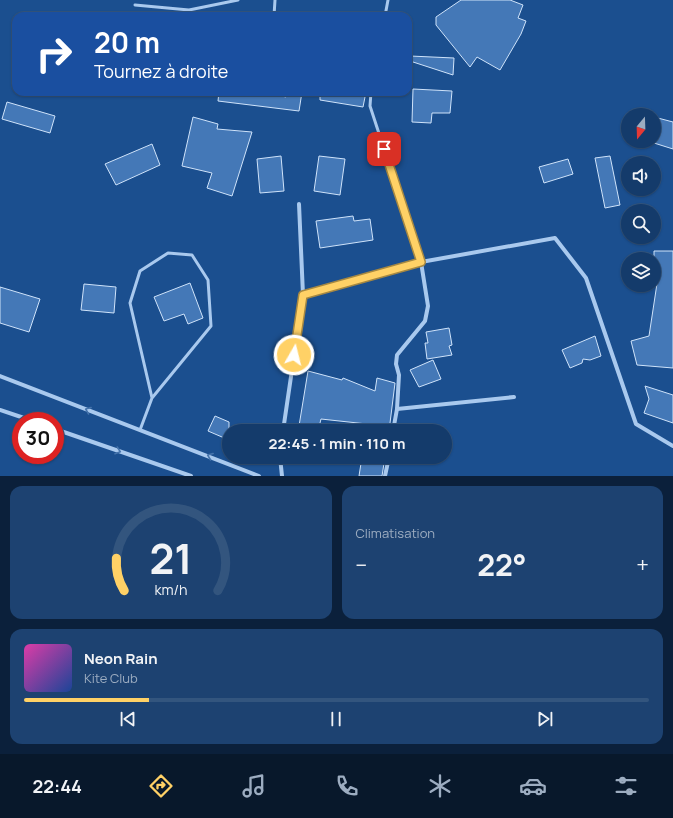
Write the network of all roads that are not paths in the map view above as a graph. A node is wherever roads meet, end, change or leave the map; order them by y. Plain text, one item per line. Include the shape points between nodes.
1 (238, 0) edge
2 (275, 0) edge
3 (388, 0) edge
4 (135, 5) dead end
5 (274, 12) edge
6 (386, 12) edge
7 (371, 96) edge
8 (299, 204) dead end
9 (421, 262) junction
10 (303, 295) junction
11 (0, 376) edge
12 (514, 396) dead end
13 (152, 398) junction
14 (397, 409) junction
15 (0, 410) edge
16 (12, 414) edge
17 (284, 424) edge
18 (394, 424) edge
19 (140, 430) junction
20 (64, 432) edge
21 (673, 446) edge
22 (281, 464) edge
23 (388, 464) edge
24 (191, 476) edge
25 (259, 476) edge
26 (282, 476) edge
27 (385, 476) edge

1 - 4 lane via 189,10
2 - 5 lane
3 - 6 lane
7 - 9 lane via 370,106
8 - 10 street
9 - 10 street
9 - 14 street via 428,306 425,321 397,355
9 - 21 street via 555,238 586,278 636,424
10 - 17 street
19 -> 11 street
12 - 14 street
13 - 13 lane via 211,326 208,280 192,255 168,253 140,271 130,303
13 - 19 lane
14 - 18 street
15 - 16 street
25 -> 19 street
20 -> 24 street
22 - 26 street
23 - 27 street

